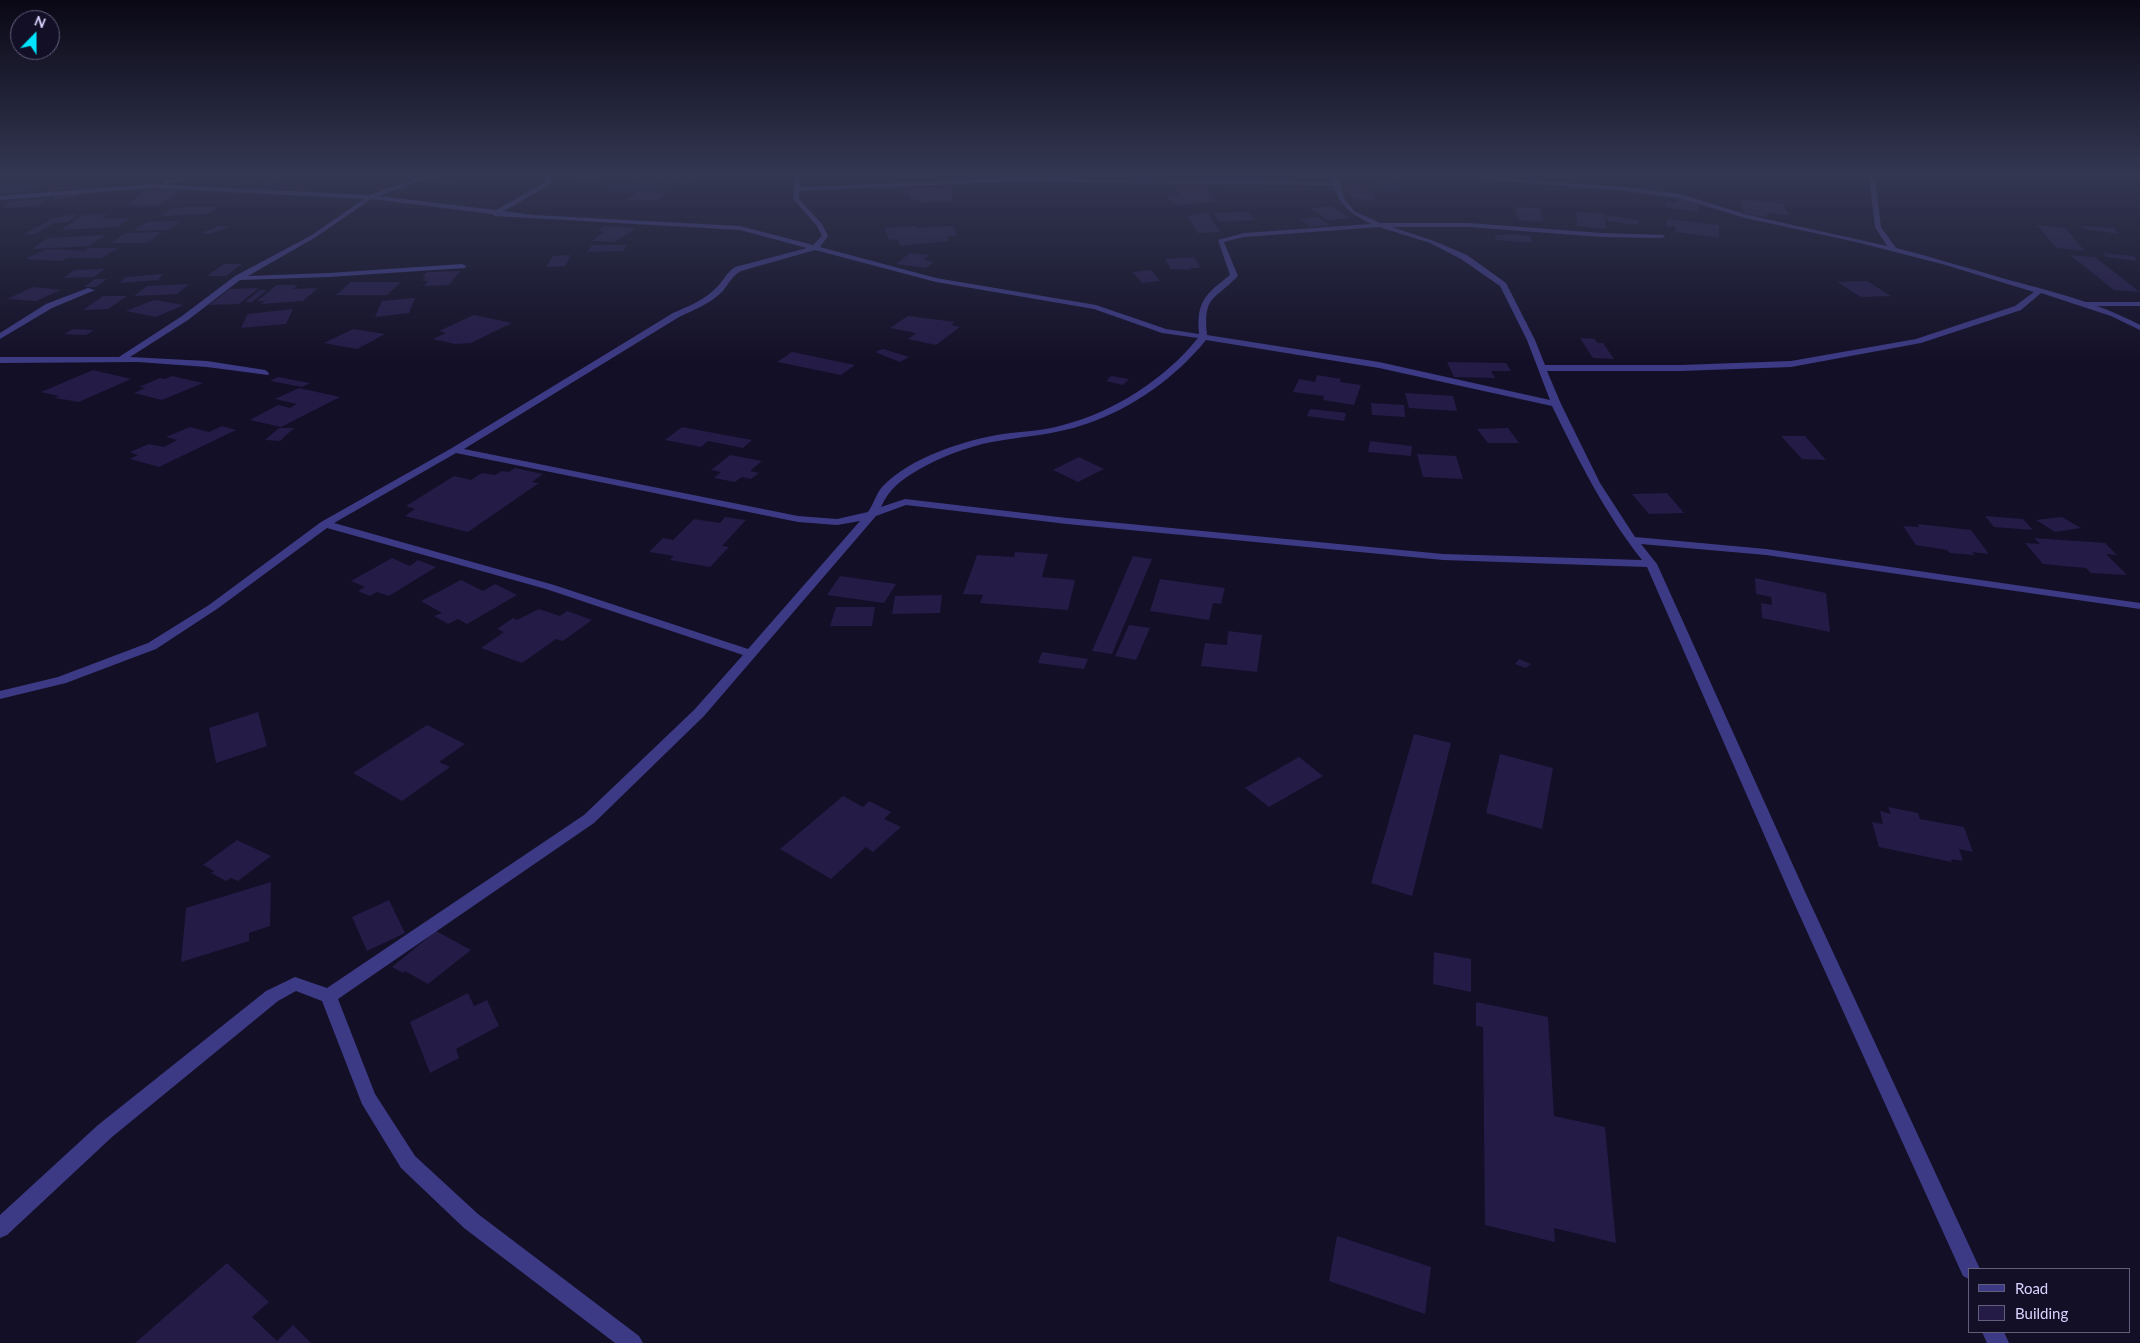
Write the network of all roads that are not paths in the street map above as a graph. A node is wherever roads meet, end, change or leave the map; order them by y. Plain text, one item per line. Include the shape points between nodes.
1 (307, 240) edge
2 (780, 240) edge
3 (823, 240) edge
4 (1225, 240) edge
5 (1425, 240) edge
6 (1850, 240) edge
7 (1887, 240) edge
8 (812, 249) junction
9 (1893, 249) junction
10 (462, 266) dead end
11 (238, 278) junction
12 (91, 290) dead end
13 (2039, 291) junction
14 (2088, 304) junction
15 (2140, 304) edge
16 (2140, 328) edge
17 (0, 337) edge
18 (1203, 338) junction
19 (0, 360) edge
20 (119, 360) junction
21 (1542, 368) junction
22 (265, 374) dead end
23 (1556, 404) junction
24 (455, 450) junction
25 (874, 512) junction
26 (325, 524) junction
27 (1632, 540) junction
28 (1651, 564) junction
29 (2140, 606) edge
30 (752, 654) junction
31 (0, 695) edge
32 (329, 996) junction
33 (0, 1228) edge
34 (1970, 1268) edge
35 (632, 1343) edge

1 - 11 street
2 - 8 street
3 - 8 street
4 - 18 street via 1220,241 1234,276 1205,299 1200,313
5 - 21 street via 1464,257 1502,285
6 - 9 street
7 - 9 street
8 - 18 street via 936,280 1096,307 1165,331
8 - 24 street via 730,273 720,289 702,303 676,315
9 - 13 street
10 - 11 street
11 - 20 street via 185,318
12 - 17 street via 49,306
13 - 14 street
13 - 21 street via 2018,308 1918,341 1790,364
14 - 15 street
14 - 16 street
18 - 23 street via 1379,365
18 - 25 street via 1196,349 1156,384 1093,418 1068,428 980,441 918,466 886,489
19 - 20 street
20 - 22 street via 207,364
21 - 23 street
23 - 27 street via 1595,483
24 - 25 street via 798,519 837,522 862,518
24 - 26 street
25 - 28 street via 905,502 1443,557
25 - 30 street
26 - 30 street via 550,587
26 - 31 street via 213,607 152,646 62,680
27 - 28 street
27 - 29 street via 1766,552
28 - 34 street
30 - 32 street via 699,713 589,819
32 - 33 street via 296,984 272,996 105,1131
32 - 35 street via 368,1098 408,1162 471,1221

